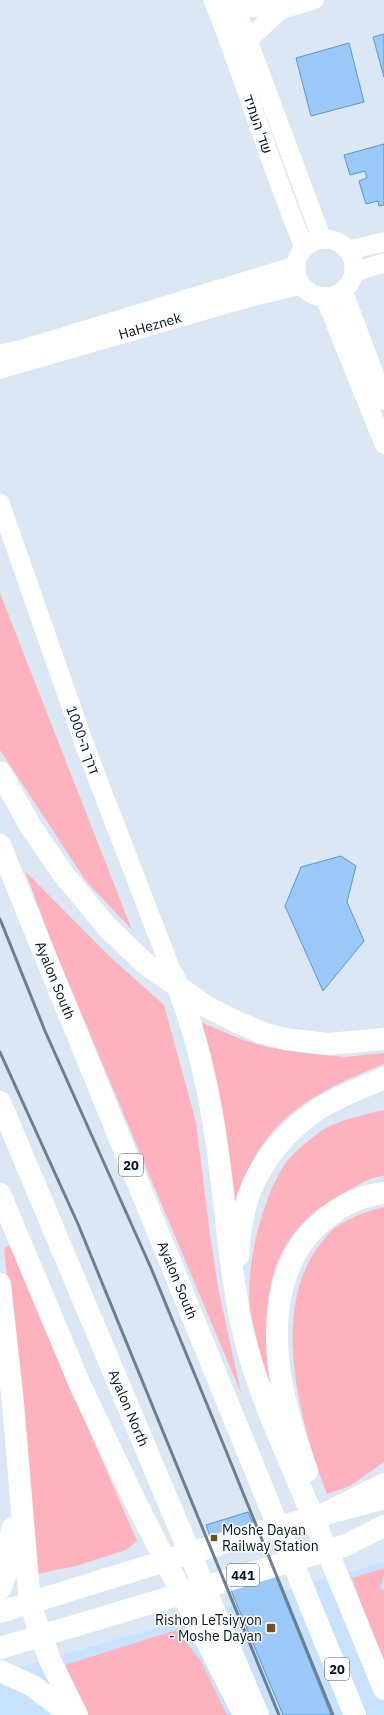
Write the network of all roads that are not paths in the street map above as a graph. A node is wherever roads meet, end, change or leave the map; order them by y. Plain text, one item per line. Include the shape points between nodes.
1 (213, 0) edge
2 (314, 0) edge
3 (235, 3) edge
4 (280, 10) junction
5 (249, 39) junction
6 (322, 239) junction
7 (384, 242) edge
8 (304, 248) junction
9 (348, 250) junction
10 (384, 263) edge
11 (295, 266) junction
12 (354, 272) junction
13 (300, 285) junction
14 (343, 292) junction
15 (325, 298) junction
16 (0, 354) edge
17 (0, 369) edge
18 (384, 400) edge
19 (384, 444) edge
20 (0, 503) edge
21 (0, 772) edge
22 (0, 845) edge
23 (173, 975) joint
24 (384, 1039) edge
25 (384, 1078) edge
26 (384, 1085) edge
27 (349, 1094) junction
28 (0, 1102) edge
29 (384, 1193) edge
30 (0, 1194) edge
31 (0, 1284) edge
32 (236, 1289) junction
33 (18, 1461) junction
34 (384, 1484) edge
35 (384, 1498) edge
36 (331, 1511) junction
37 (384, 1526) edge
38 (384, 1535) edge
39 (346, 1545) junction
40 (0, 1589) edge
41 (346, 1594) junction
42 (30, 1604) junction
43 (0, 1612) edge
44 (41, 1636) junction
45 (0, 1648) edge
46 (0, 1671) edge
47 (384, 1689) edge
48 (70, 1715) edge
49 (76, 1715) edge
50 (244, 1715) edge
51 (258, 1715) edge
52 (355, 1715) edge

1 - 8 street, שד' העתיד
2 - 4 street
3 - 4 street
3 - 5 street, שד' העתיד
4 - 5 street
5 - 6 street, שד' העתיד
6 - 8 street via 315,240
6 - 9 street via 336,241
7 - 9 street
8 - 11 street via 296,259
9 - 12 street via 354,264
10 - 12 street
11 - 13 street
11 - 16 street, HaHeznek
12 - 14 street
13 - 15 street via 311,294
13 - 17 street, HaHeznek
14 - 15 street
14 - 18 street
15 - 19 street
20 - 23 street, דרך ה-1000 via 86,749
21 - 24 main road via 64,875 108,928 147,965 207,1007 250,1028 285,1039 328,1044
22 - 52 main road, Ayalon South / 20
23 - 32 main road via 186,1007 202,1063 214,1125
25 - 27 main road
26 - 27 main road
27 - 32 main road via 311,1114 289,1133 257,1178 245,1207 239,1239
28 - 51 main road, Ayalon North
29 - 41 main road via 360,1198 343,1206 313,1229 300,1245 284,1281 277,1326 279,1363 285,1398
30 - 50 main road via 81,1387 136,1503
31 - 33 main road
32 - 41 main road via 246,1344 258,1381
33 - 40 main road via 10,1558
33 - 42 main road
34 - 36 main road
35 - 36 main road, 441
36 - 42 main road, 441
37 - 39 main road, 441
38 - 39 main road, 441
39 - 44 main road, 441
41 - 47 main road
42 - 43 main road, 441
42 - 44 main road
44 - 45 main road, 441
44 - 49 main road
46 - 48 main road via 33,1686

